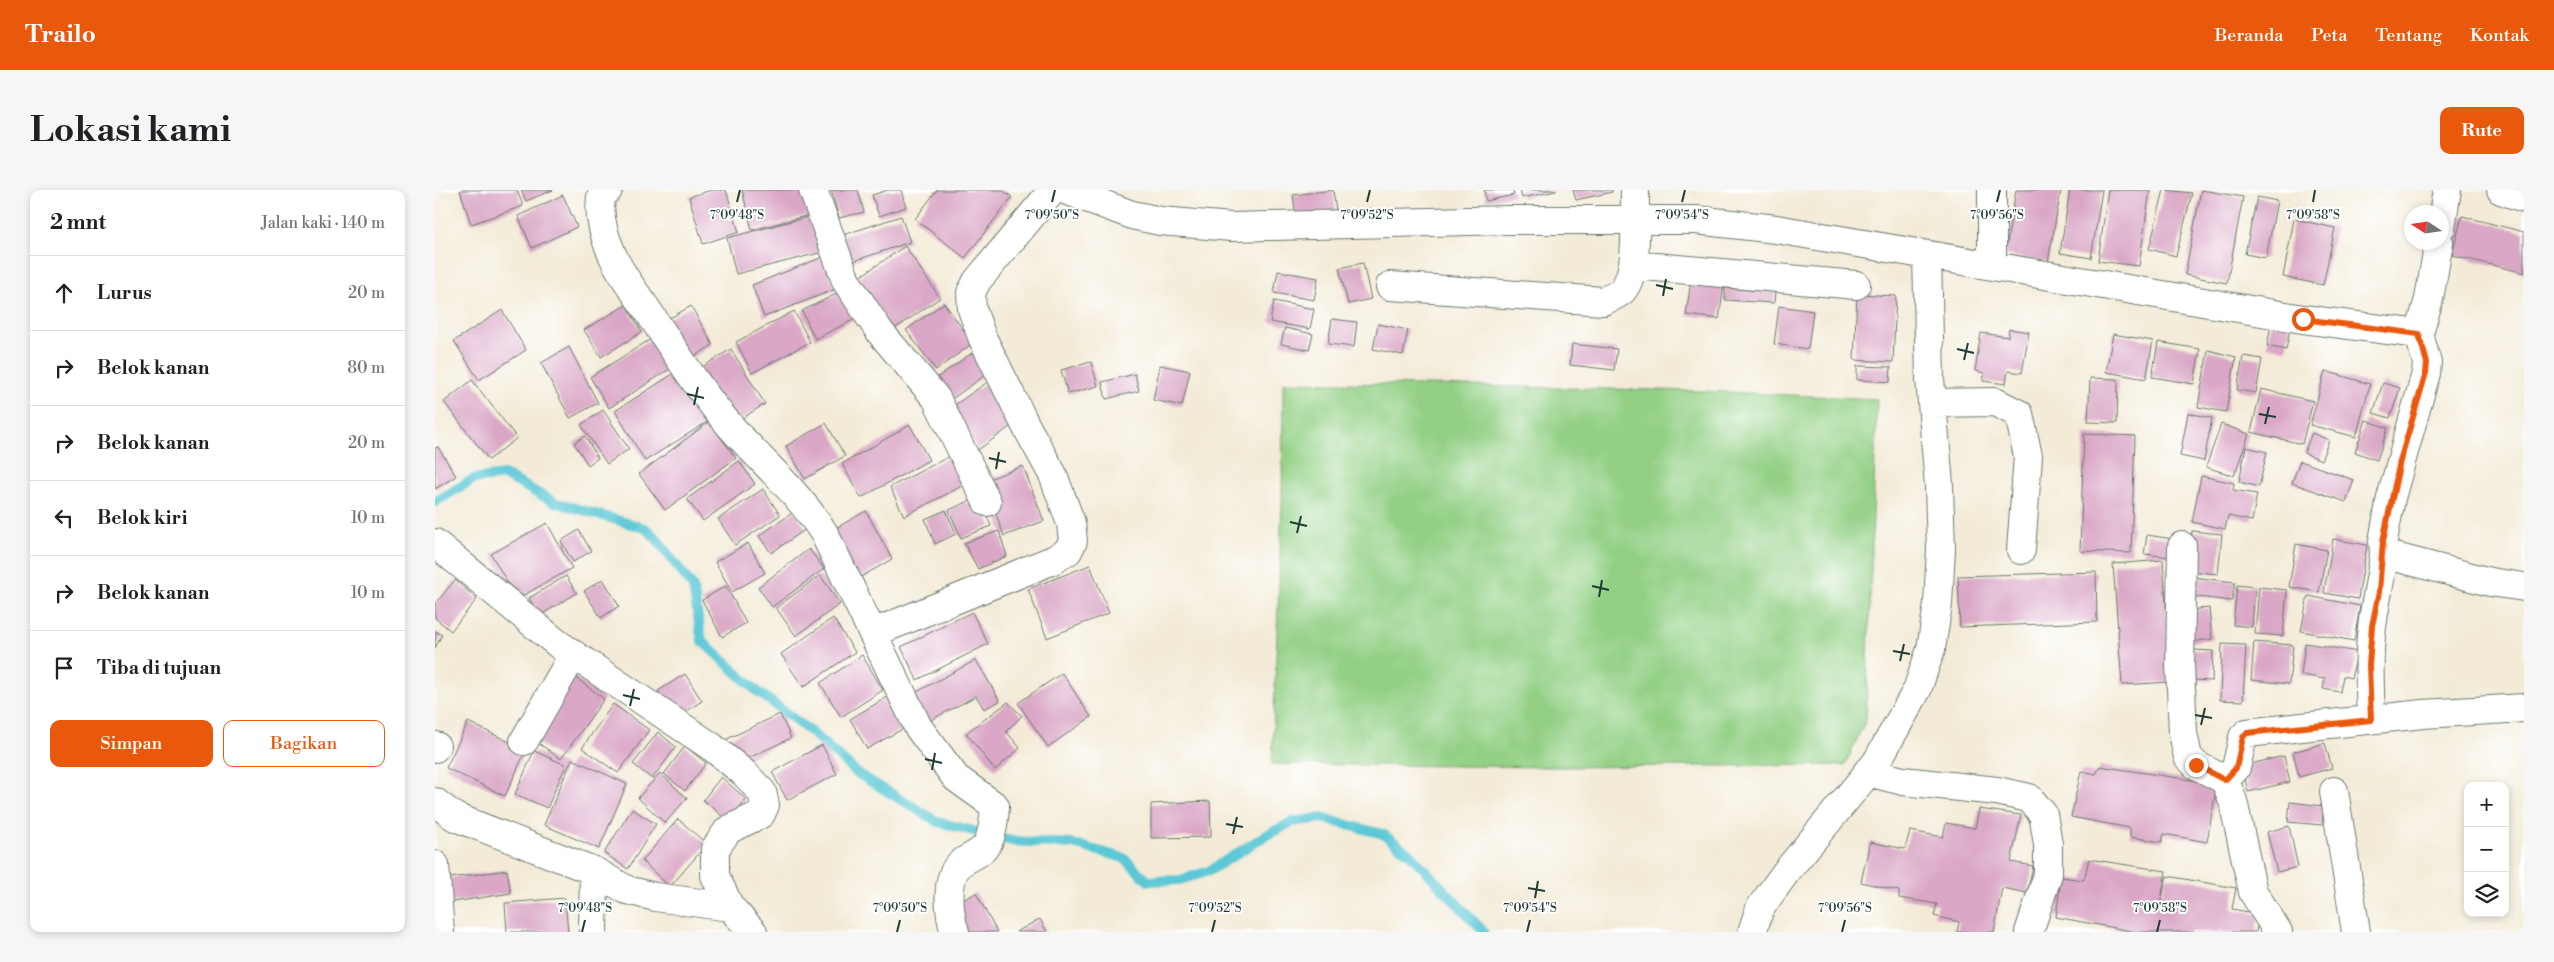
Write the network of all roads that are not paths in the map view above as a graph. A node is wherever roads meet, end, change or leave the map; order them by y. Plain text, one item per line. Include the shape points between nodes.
1 (813, 190) edge
2 (1053, 190) edge
3 (1065, 190) edge
4 (1635, 190) edge
5 (1992, 190) edge
6 (2447, 190) edge
7 (2501, 190) edge
8 (604, 191) edge
9 (2524, 198) edge
10 (2445, 205) edge
11 (1634, 220) junction
12 (2438, 250) edge
13 (1927, 256) junction
14 (1633, 265) junction
15 (1992, 266) junction
16 (1857, 285) dead end
17 (1390, 286) dead end
18 (2419, 334) junction
19 (1932, 403) junction
20 (987, 502) dead end
21 (435, 543) edge
22 (2182, 546) dead end
23 (2021, 550) dead end
24 (2383, 554) junction
25 (2524, 587) edge
26 (873, 633) junction
27 (573, 655) junction
28 (2524, 708) edge
29 (2371, 720) junction
30 (524, 741) dead end
31 (1867, 772) junction
32 (2225, 780) junction
33 (2334, 791) dead end
34 (435, 802) edge
35 (435, 865) edge
36 (594, 871) junction
37 (731, 907) junction
38 (440, 932) edge
39 (593, 932) edge
40 (753, 932) edge
41 (955, 932) edge
42 (1752, 932) edge
43 (2029, 932) edge
44 (2278, 932) edge
45 (2356, 932) edge

1 - 20 street via 846,281 880,332 936,398
2 - 26 street via 977,281 971,293 972,309 995,364 1053,474 1071,523 1073,541 1068,551 1053,560
3 - 11 street via 1132,215 1160,221 1232,227
4 - 11 street
5 - 15 street
6 - 10 street
7 - 9 street
8 - 26 street via 599,208 613,256 702,392 808,507
11 - 13 street via 1696,220 1776,229
11 - 14 street
12 - 18 street
13 - 15 street
13 - 19 street
14 - 16 street
14 - 17 street via 1623,290 1603,301
15 - 18 street via 2303,319
18 - 24 street via 2427,363 2426,373 2391,498
19 - 23 street via 1995,402 2019,414 2028,456
19 - 31 street via 1941,549 1931,649 1917,690 1876,763
21 - 27 street
22 - 32 street via 2180,666 2183,733 2189,757 2196,765
24 - 25 street via 2490,582
24 - 29 street via 2369,665
26 - 41 street via 918,727 957,778 995,806 989,836 958,866 951,881 951,918
27 - 30 street
27 - 37 street via 712,747 762,792 765,805 761,814 728,830 715,849 715,876
28 - 29 street
29 - 32 street via 2247,733 2243,737 2236,768
31 - 42 street via 1761,908
31 - 43 street via 1903,781 1997,791 2029,798 2043,814 2048,844 2048,874
32 - 44 street via 2233,801 2253,892
33 - 45 street
34 - 36 street via 455,816
35 - 38 street
36 - 37 street via 627,890
36 - 39 street
37 - 40 street

